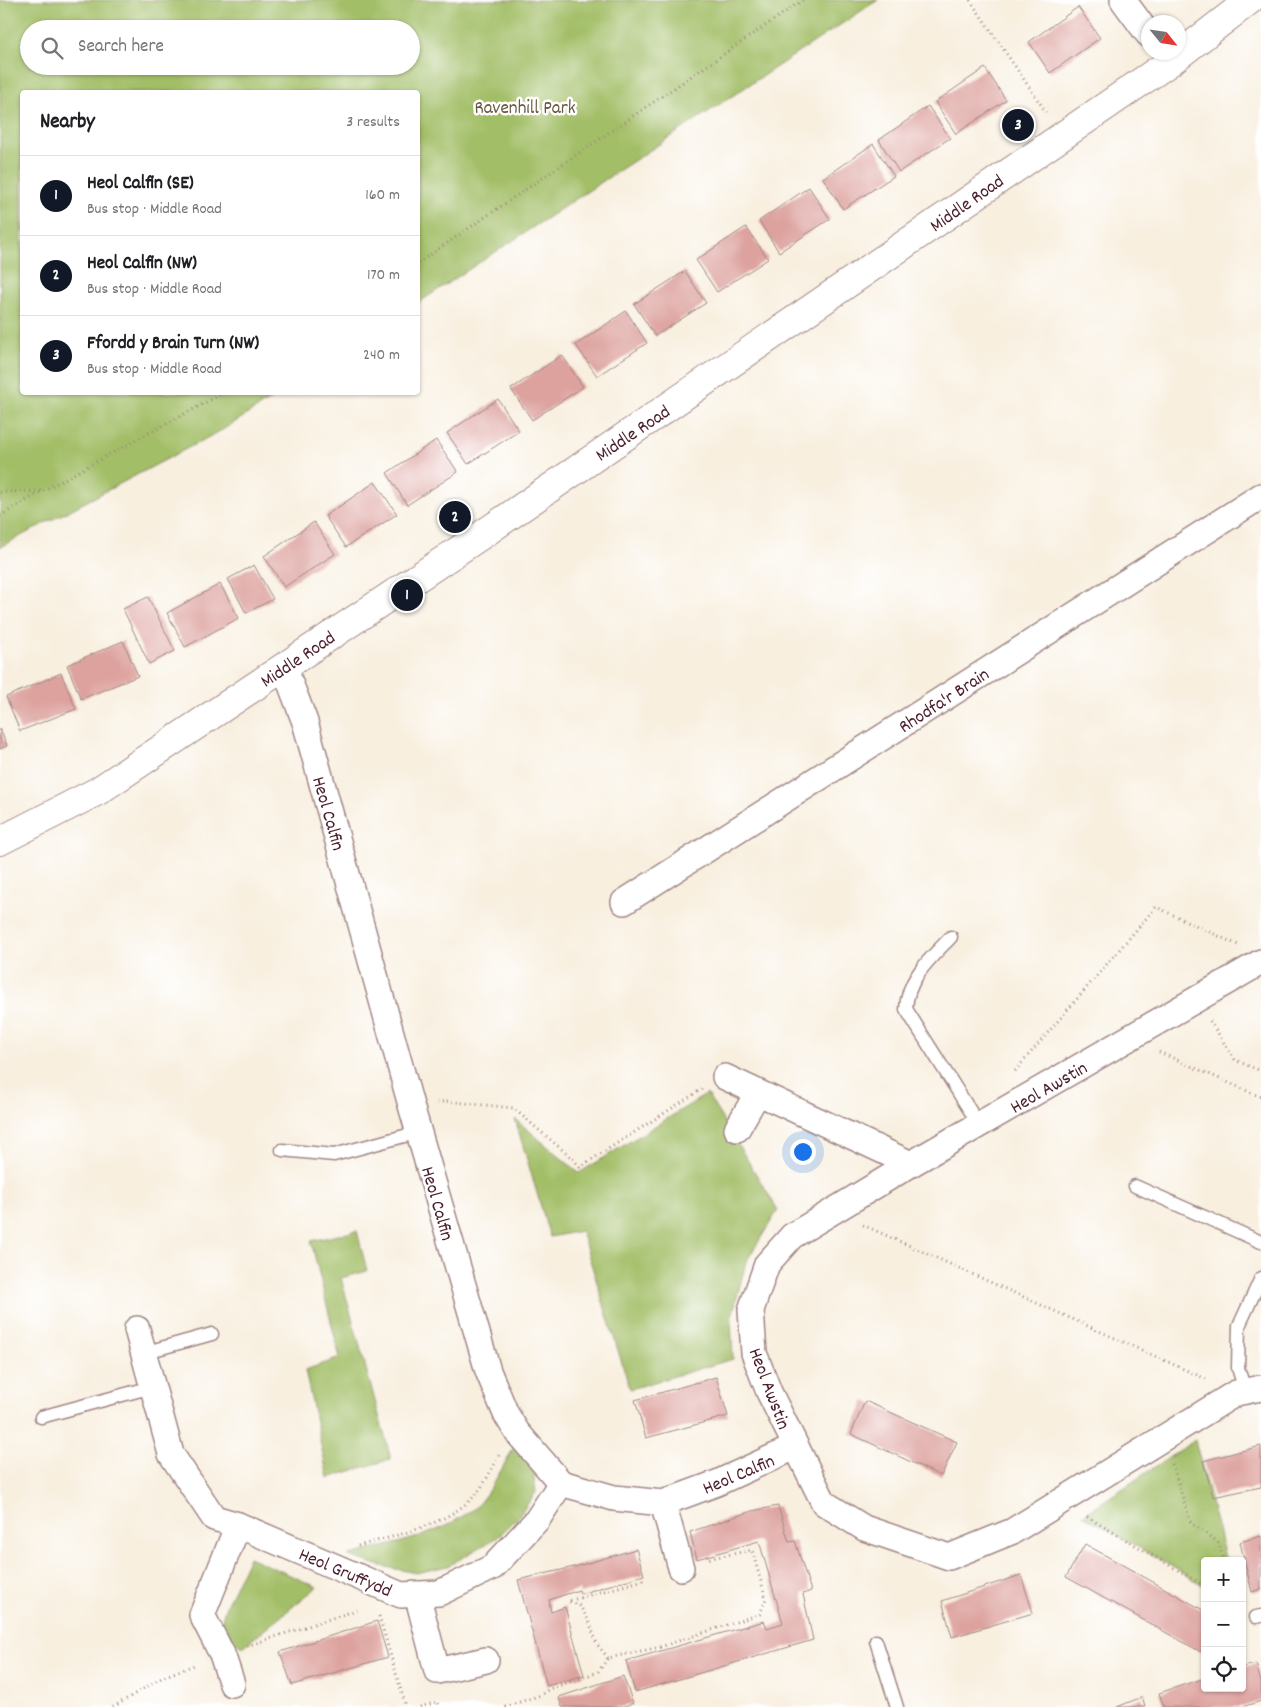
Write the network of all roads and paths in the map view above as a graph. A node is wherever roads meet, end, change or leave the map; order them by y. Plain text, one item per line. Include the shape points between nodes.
1 (803, 0) edge
2 (970, 0) edge
3 (1123, 0) edge
4 (1250, 0) edge
5 (1141, 24) edge
6 (1186, 43) edge
7 (1162, 60) edge
8 (1062, 135) junction
9 (420, 262) edge
10 (220, 395) edge
11 (0, 492) edge
12 (42, 492) junction
13 (1261, 496) edge
14 (0, 516) edge
15 (284, 667) junction
16 (0, 841) edge
17 (624, 902) dead end
18 (951, 937) dead end
19 (1252, 955) edge
20 (1196, 1000) junction
21 (1129, 1039) junction
22 (1261, 1070) edge
23 (725, 1078) joint
24 (757, 1094) junction
25 (1261, 1097) edge
26 (1016, 1104) junction
27 (415, 1120) junction
28 (979, 1125) junction
29 (737, 1129) dead end
30 (282, 1150) dead end
31 (911, 1164) junction
32 (1135, 1186) dead end
33 (833, 1212) junction
34 (1261, 1242) edge
35 (1261, 1278) edge
36 (137, 1329) dead end
37 (212, 1334) dead end
38 (144, 1353) junction
39 (152, 1387) junction
40 (1247, 1390) edge
41 (40, 1417) dead end
42 (517, 1432) junction
43 (1162, 1438) junction
44 (795, 1447) junction
45 (561, 1483) junction
46 (1066, 1498) junction
47 (663, 1502) junction
48 (238, 1526) junction
49 (1223, 1557) edge
50 (691, 1564) joint
51 (335, 1566) junction
52 (644, 1580) dead end
53 (1201, 1584) edge
54 (409, 1594) junction
55 (376, 1604) junction
56 (876, 1642) dead end
57 (222, 1654) junction
58 (608, 1658) junction
59 (486, 1660) dead end
60 (232, 1684) dead end
61 (113, 1707) edge
62 (406, 1707) edge
63 (420, 1707) edge
64 (440, 1707) edge
65 (505, 1707) edge
66 (897, 1707) edge

1 - 9 path
2 - 8 path
3 - 5 street
4 - 6 street, Middle Road
7 - 8 street, Middle Road
8 - 15 street, Middle Road via 502,521
10 - 12 path
11 - 12 path
12 - 14 path
13 - 17 street, Rhodfa'r Brain
15 - 16 street, Middle Road via 98,791
15 - 27 street, Heol Calfin via 304,722
18 - 28 lane via 919,972 906,996 906,1009
19 - 20 street, Heol Awstin
19 - 26 path via 1156,907 1012,1074
20 - 21 street, Heol Awstin
20 - 22 path via 1235,1060
21 - 25 path
21 - 26 street, Heol Awstin
23 - 24 street
23 - 27 path via 708,1085 580,1167 513,1108 446,1101
24 - 29 street
24 - 31 street
26 - 28 street, Heol Awstin
27 - 30 lane via 334,1155
27 - 42 street, Heol Calfin via 488,1371
28 - 31 street, Heol Awstin
31 - 33 street, Heol Awstin
32 - 34 lane
33 - 40 path
33 - 44 street, Heol Awstin via 792,1236 767,1264 751,1310 754,1353
35 - 40 lane via 1239,1326 1238,1368
36 - 38 street, Heol Gruffydd
37 - 38 lane
38 - 39 street, Heol Gruffydd
39 - 41 lane
39 - 48 street, Heol Gruffydd via 171,1454 214,1518
40 - 43 street, Heol Awstin
42 - 45 street, Heol Calfin
42 - 51 path via 477,1492 458,1510 423,1527 343,1550
43 - 46 street, Heol Awstin
43 - 49 path via 1191,1523 1219,1543
44 - 46 street, Heol Awstin via 824,1503 864,1528 949,1557 1013,1531
44 - 47 street, Heol Calfin via 717,1483
45 - 47 street, Heol Calfin via 614,1498
45 - 54 street, Heol Gruffydd via 537,1520 494,1567 439,1593
46 - 53 path via 1083,1514
47 - 50 street
48 - 51 street, Heol Gruffydd
48 - 57 street via 202,1615
50 - 58 path via 723,1554 752,1550 766,1598 760,1614 660,1646
51 - 54 street, Heol Gruffydd
52 - 58 path via 568,1601 580,1606 597,1644
54 - 55 path
54 - 59 street via 437,1672
55 - 57 path
55 - 62 path
56 - 66 lane
57 - 60 street
57 - 61 path via 163,1678
58 - 65 path via 598,1672
63 - 64 path via 438,1702

